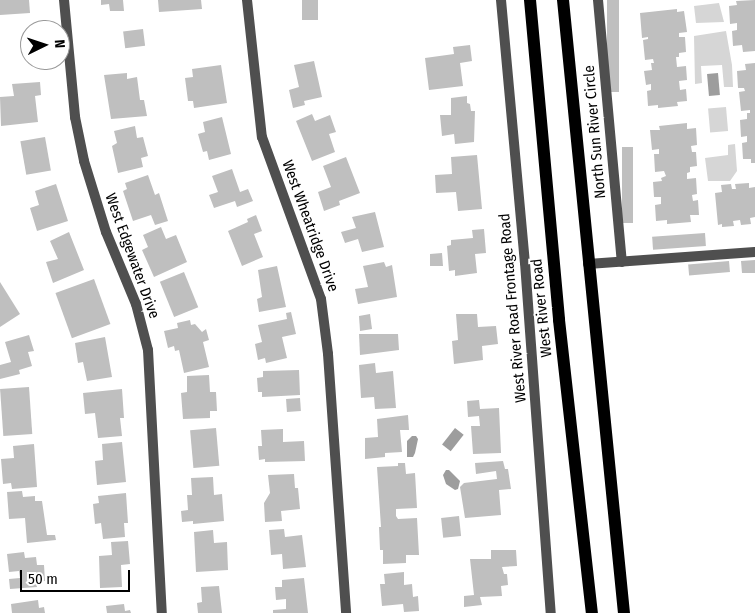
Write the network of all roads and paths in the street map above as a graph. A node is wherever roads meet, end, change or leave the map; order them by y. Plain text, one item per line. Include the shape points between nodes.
1 (64, 0) edge
2 (247, 0) edge
3 (501, 0) edge
4 (530, 0) edge
5 (563, 0) edge
6 (598, 0) edge
7 (755, 252) edge
8 (622, 262) junction
9 (588, 264) junction
10 (162, 613) edge
11 (346, 613) edge
12 (551, 613) edge
13 (592, 613) edge
14 (624, 613) edge

1 - 10 street, West Edgewater Drive via 75,117 84,161 106,232 136,304 148,350
2 - 11 street, West Wheatridge Drive via 262,137 321,299 328,354
3 - 12 street, West River Road Frontage Road via 525,263
4 - 13 main road, West River Road via 559,320
5 - 9 main road
6 - 8 street, North Sun River Circle
7 - 8 street
8 - 9 street
9 - 14 main road

